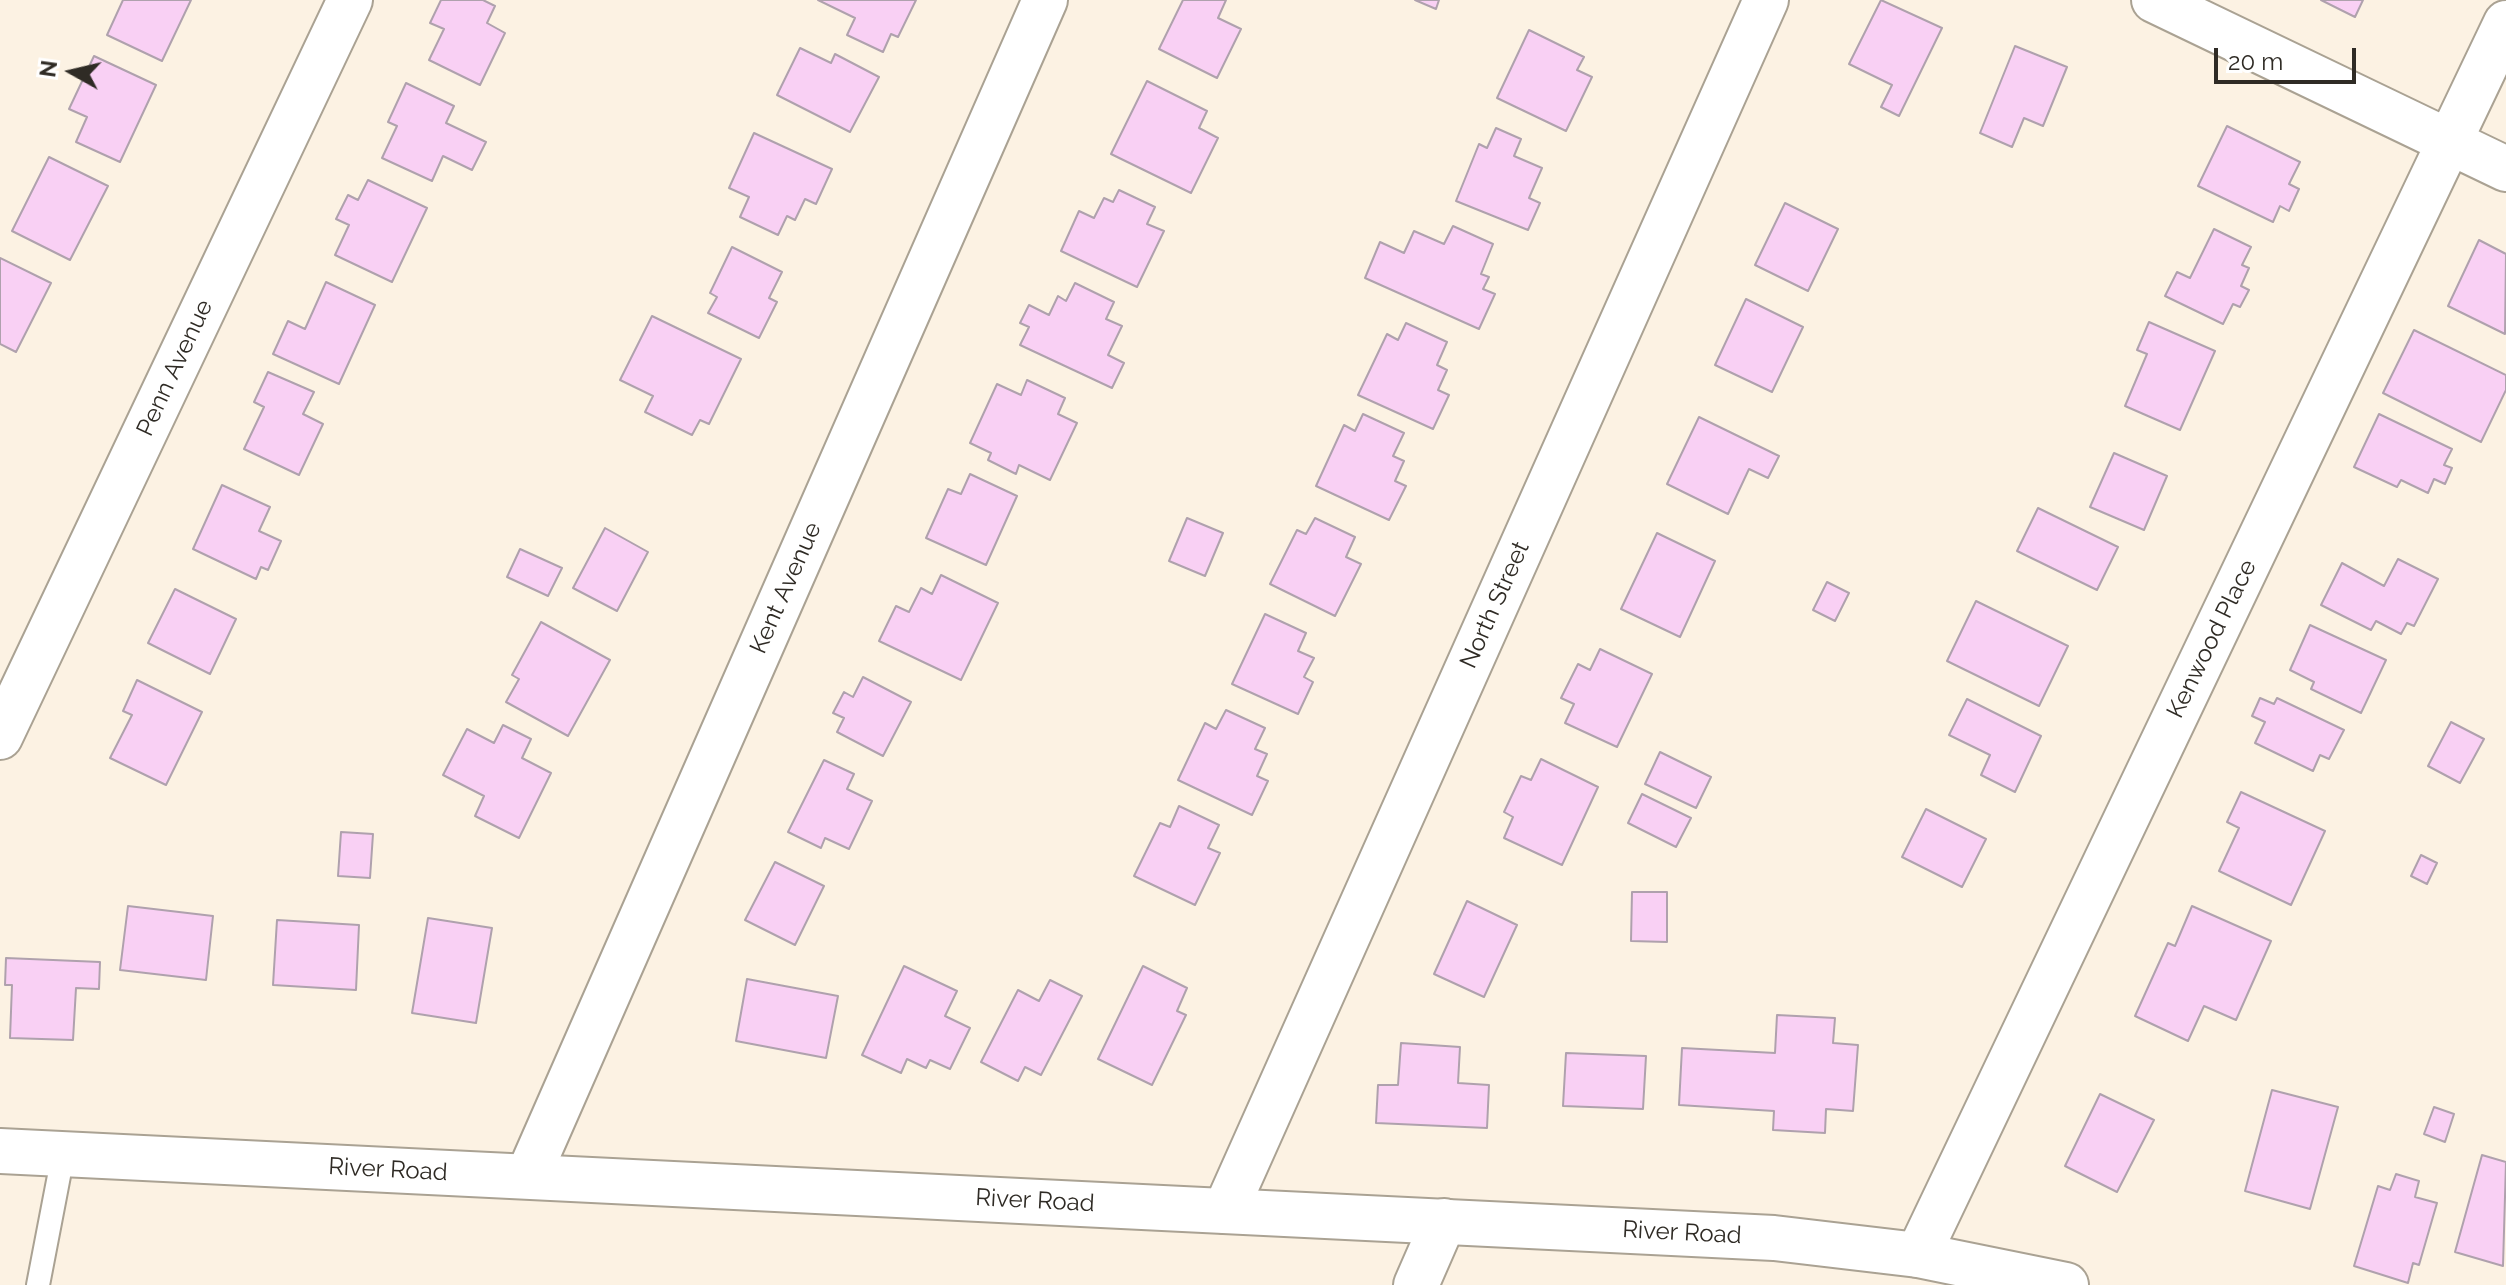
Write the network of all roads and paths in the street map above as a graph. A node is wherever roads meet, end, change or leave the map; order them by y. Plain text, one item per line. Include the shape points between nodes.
1 (350, 0) edge
2 (1045, 0) edge
3 (1766, 0) edge
4 (2154, 0) edge
5 (2506, 23) edge
6 (2449, 141) junction
7 (2506, 169) edge
8 (0, 737) edge
9 (0, 1151) edge
10 (63, 1155) junction
11 (528, 1176) junction
12 (1225, 1211) junction
13 (1444, 1221) junction
14 (1935, 1267) edge
15 (38, 1285) edge
16 (1416, 1285) edge
17 (2066, 1285) edge

1 - 8 street, Penn Avenue
2 - 11 street, Kent Avenue
3 - 12 street, North Street
4 - 6 street
5 - 6 street, Kenwood Place
6 - 7 street
6 - 14 street, Kenwood Place
9 - 10 street, River Road
10 - 11 street, River Road
10 - 15 lane
11 - 12 street, River Road
12 - 13 street, River Road
13 - 14 street, River Road via 1774,1238
13 - 16 street
14 - 17 street, River Road

